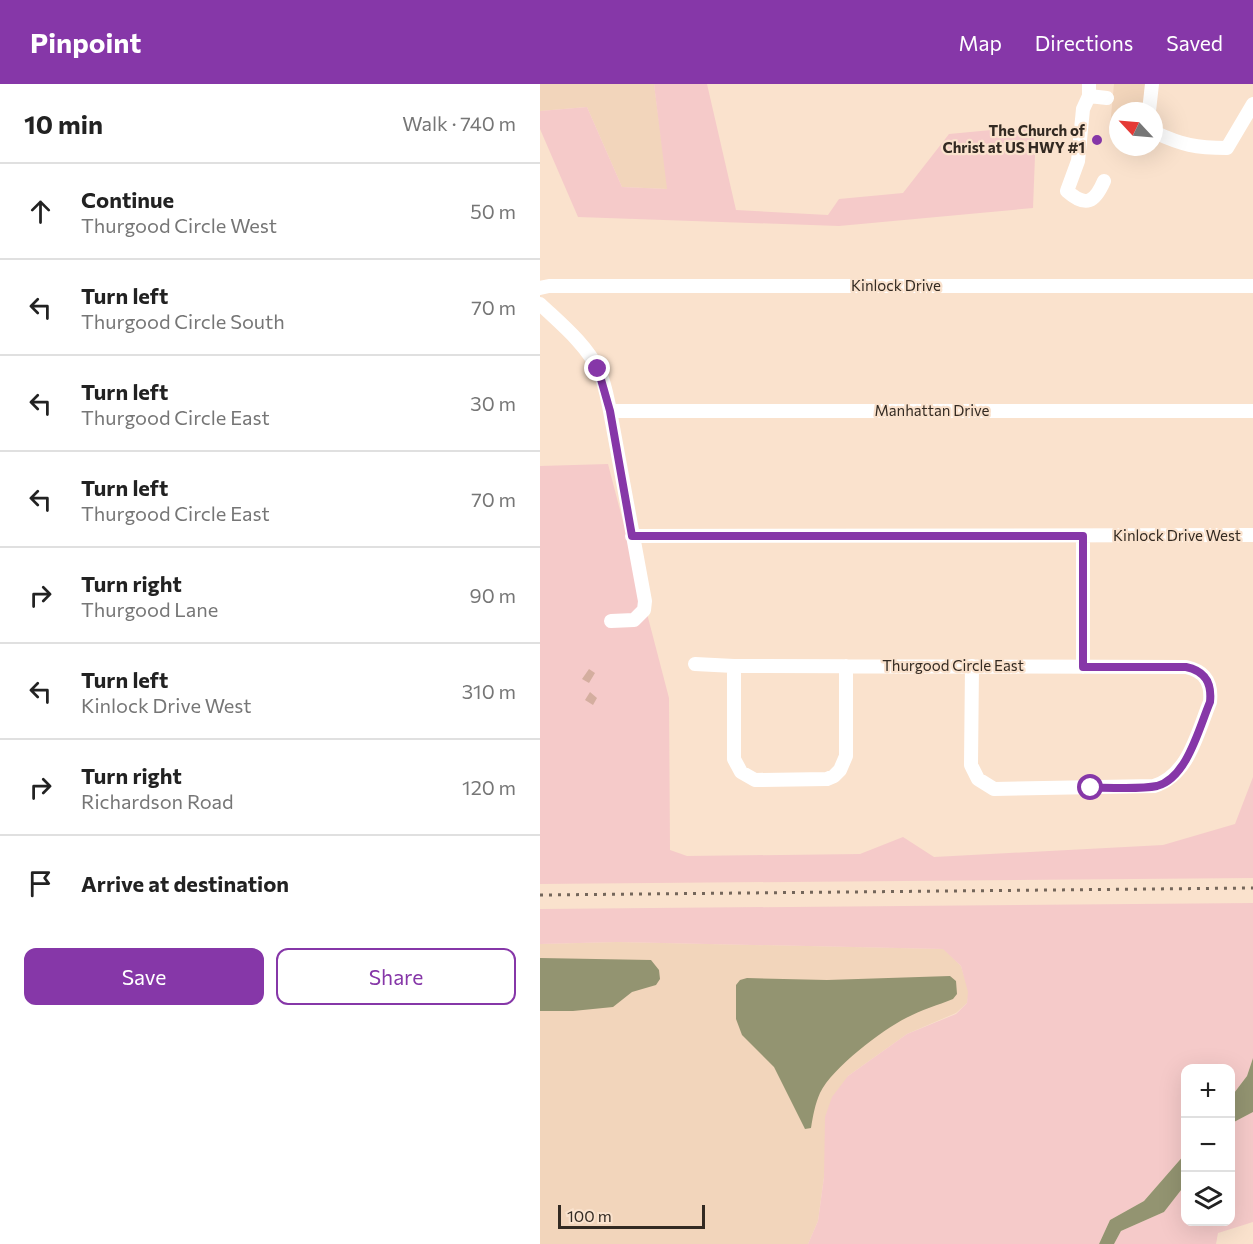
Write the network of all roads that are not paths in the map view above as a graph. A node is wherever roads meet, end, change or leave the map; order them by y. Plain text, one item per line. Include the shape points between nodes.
1 (1152, 84) edge
2 (1089, 90) edge
3 (1107, 98) dead end
4 (1150, 102) edge
5 (1253, 104) edge
6 (1163, 136) edge
7 (1104, 182) dead end
8 (1253, 286) edge
9 (540, 288) edge
10 (540, 304) edge
11 (610, 411) junction
12 (1253, 411) edge
13 (1253, 535) edge
14 (632, 536) junction
15 (1083, 536) junction
16 (611, 621) dead end
17 (695, 664) dead end
18 (734, 666) junction
19 (846, 666) junction
20 (972, 666) junction
21 (1083, 667) junction

1 - 4 street
2 - 3 street
2 - 7 street via 1078,160 1067,191 1079,200 1090,200 1097,197
5 - 6 street via 1227,148 1183,145
8 - 9 street, Kinlock Drive
10 - 11 street via 591,357
11 - 12 street, Manhattan Drive
11 - 14 street
13 - 15 street, Kinlock Drive West
14 - 15 street, Kinlock Drive West
14 - 16 street via 645,610 634,620
15 - 21 street
17 - 18 street, Thurgood Circle East
18 - 19 street, Thurgood Circle East
18 - 19 street via 734,759 741,772 755,780 827,779 840,770 846,756
19 - 20 street, Thurgood Circle East
20 - 21 street, Thurgood Circle East
20 - 21 street, Thurgood Circle East via 971,765 985,785 994,789 1154,786 1170,779 1185,762 1210,702 1211,694 1202,673 1186,667

